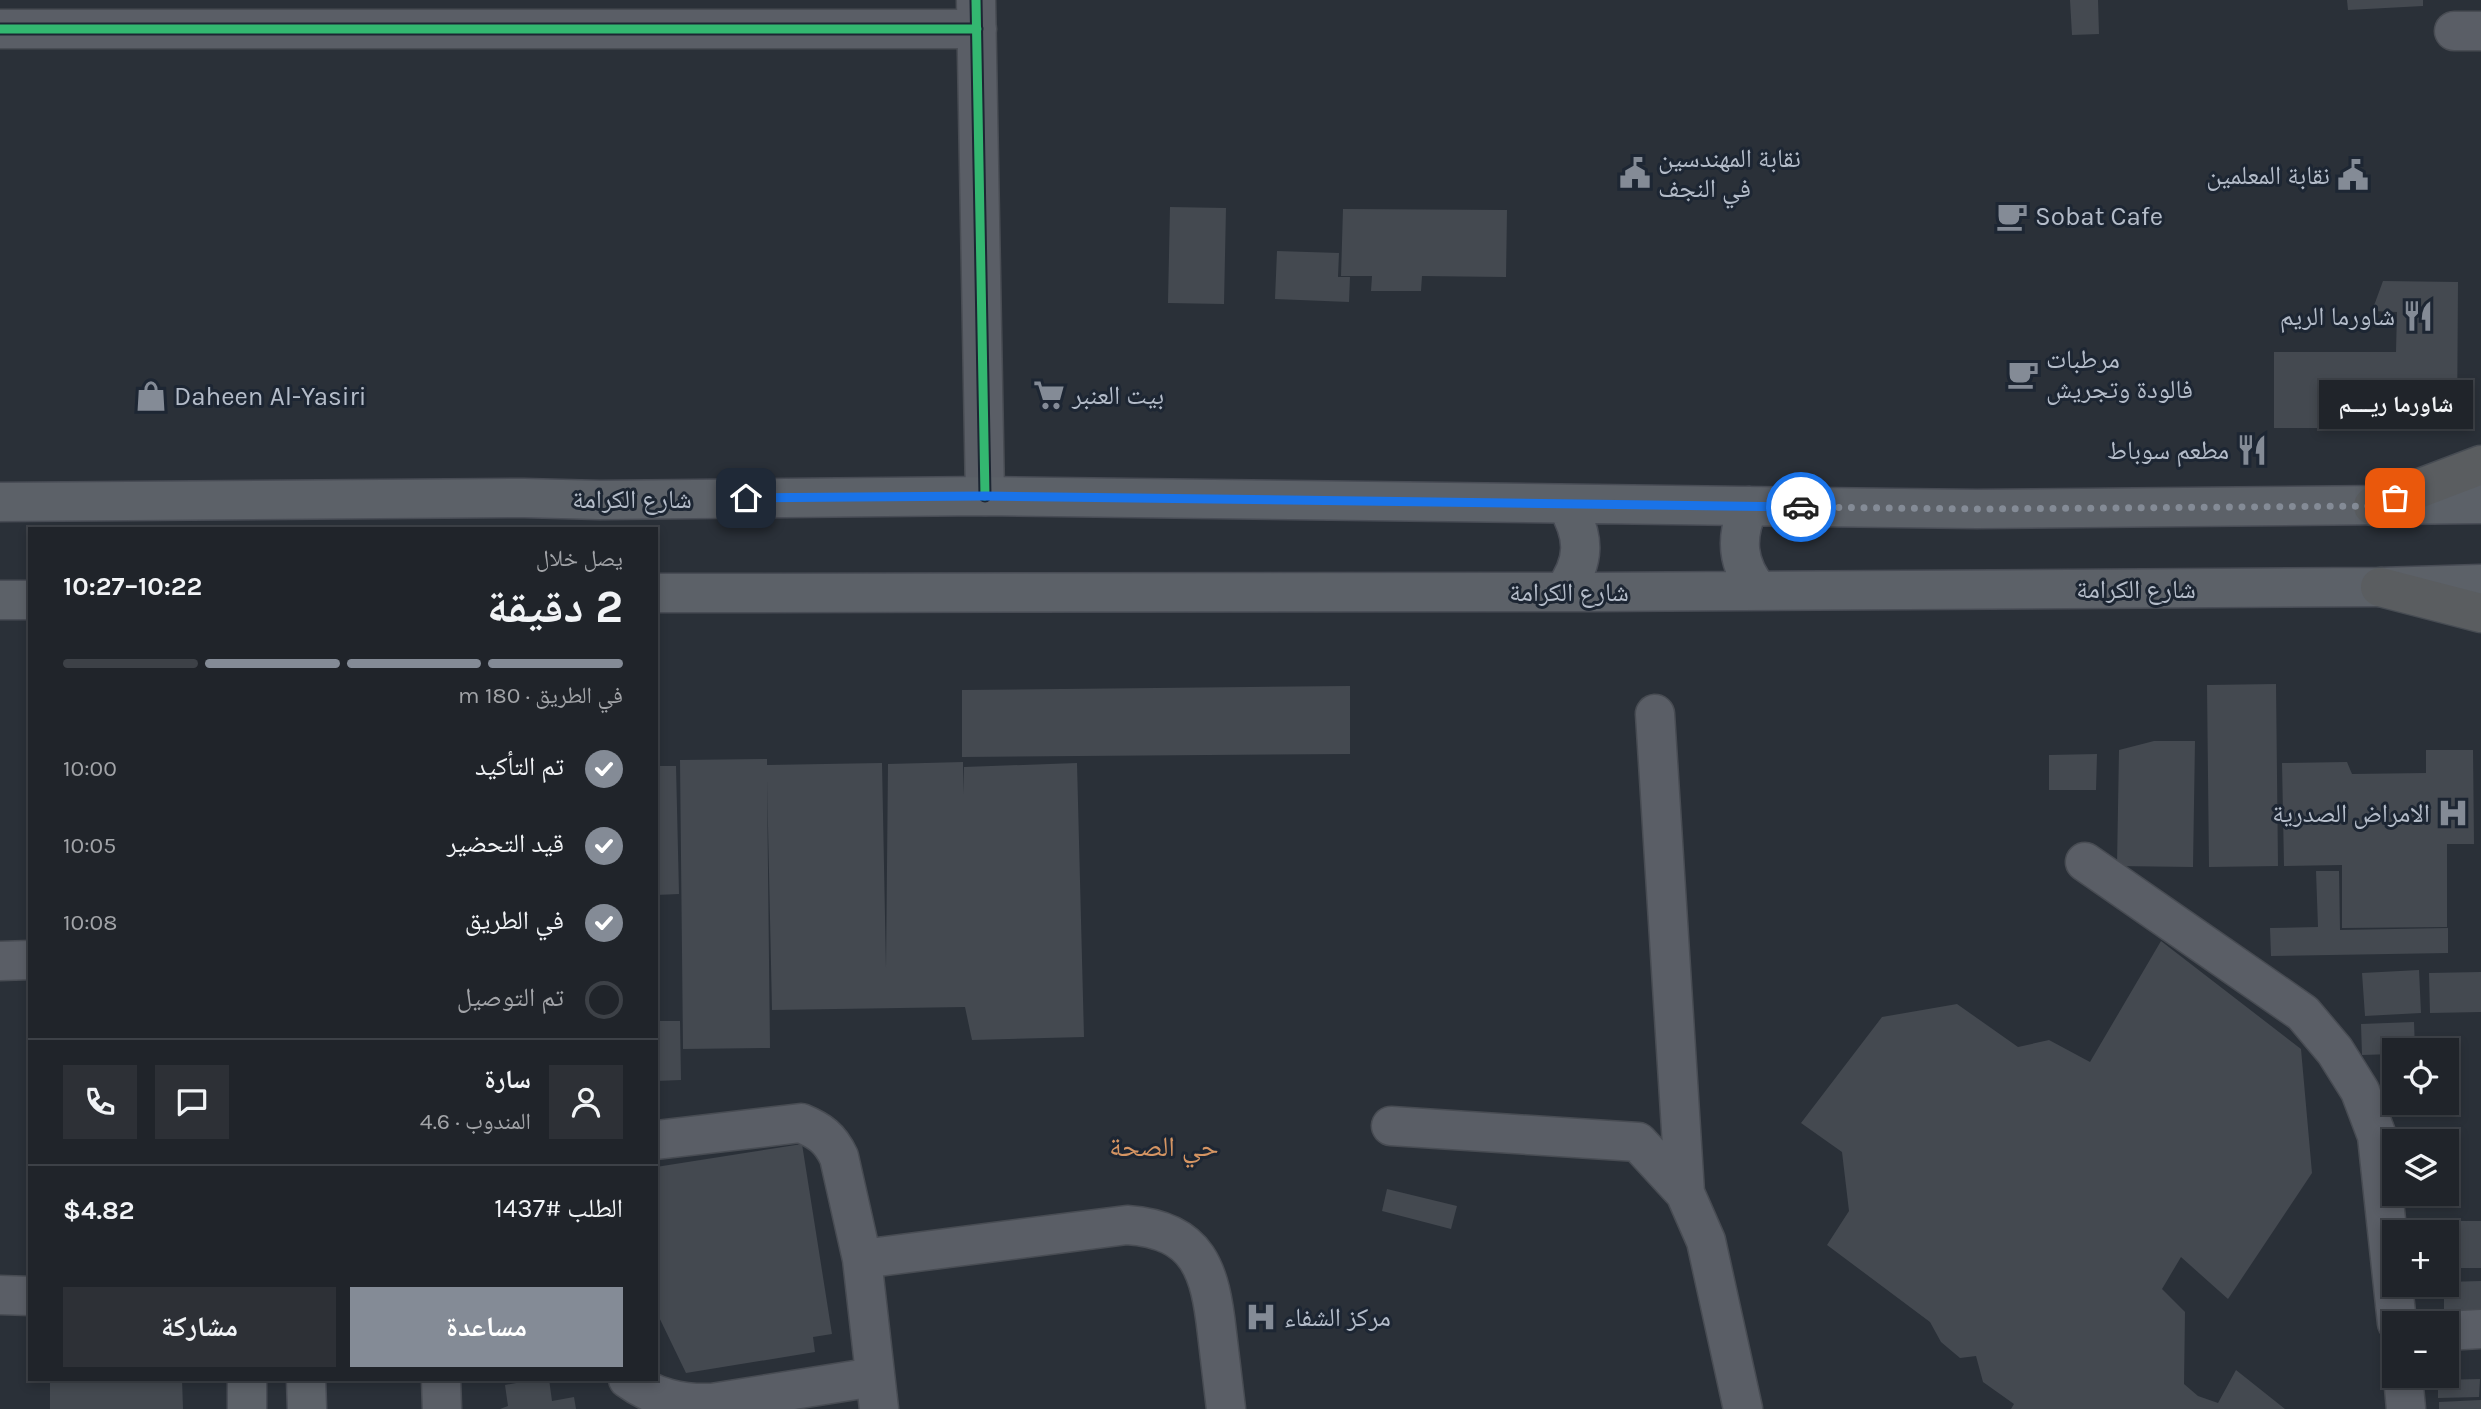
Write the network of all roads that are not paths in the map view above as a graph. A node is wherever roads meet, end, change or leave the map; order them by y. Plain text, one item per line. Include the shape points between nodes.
1 (977, 15) edge
2 (0, 29) edge
3 (2481, 465) edge
4 (985, 496) junction
5 (0, 502) edge
6 (1566, 504) junction
7 (2481, 504) edge
8 (1749, 506) junction
9 (2373, 506) junction
10 (2481, 584) edge
11 (2380, 587) junction
12 (1759, 591) junction
13 (1563, 592) junction
14 (658, 593) edge
15 (0, 600) edge
16 (28, 600) edge
17 (2481, 613) edge
18 (1655, 714) dead end
19 (2085, 862) dead end
20 (28, 960) edge
21 (0, 961) edge
22 (1391, 1126) dead end
23 (658, 1140) edge
24 (1685, 1193) junction
25 (862, 1259) junction
26 (0, 1296) edge
27 (28, 1296) edge
28 (2396, 1311) edge
29 (2481, 1329) edge
30 (2459, 1330) edge
31 (247, 1381) edge
32 (306, 1381) edge
33 (631, 1381) edge
34 (2404, 1388) edge
35 (876, 1393) edge
36 (247, 1409) edge
37 (307, 1409) edge
38 (1226, 1409) edge
39 (1743, 1409) edge
40 (2406, 1409) edge

1 - 2 street
1 - 4 street
3 - 9 highway
4 - 5 main road, شارع الكرامة
4 - 6 main road, شارع الكرامة
6 - 8 main road, شارع الكرامة
6 - 13 main road via 1581,541 1576,569
7 - 9 main road, شارع الكرامة
8 - 9 main road, شارع الكرامة
8 - 12 main road via 1738,543 1741,562
10 - 11 main road, شارع الكرامة
11 - 12 main road, شارع الكرامة
11 - 17 highway
12 - 13 main road, شارع الكرامة
13 - 14 main road, شارع الكرامة
15 - 16 main road
18 - 24 street
19 - 28 street via 2302,1013 2335,1051 2360,1091 2377,1136
20 - 21 street
22 - 24 street via 1638,1142
23 - 25 street via 784,1124 801,1123 818,1130 831,1141 839,1157
24 - 39 street via 1706,1241
25 - 35 street
25 - 38 street via 1127,1225 1165,1232 1182,1242 1206,1273
26 - 27 street
29 - 30 street
31 - 36 main road
32 - 37 main road
33 - 35 street via 652,1394 691,1404
34 - 40 street

